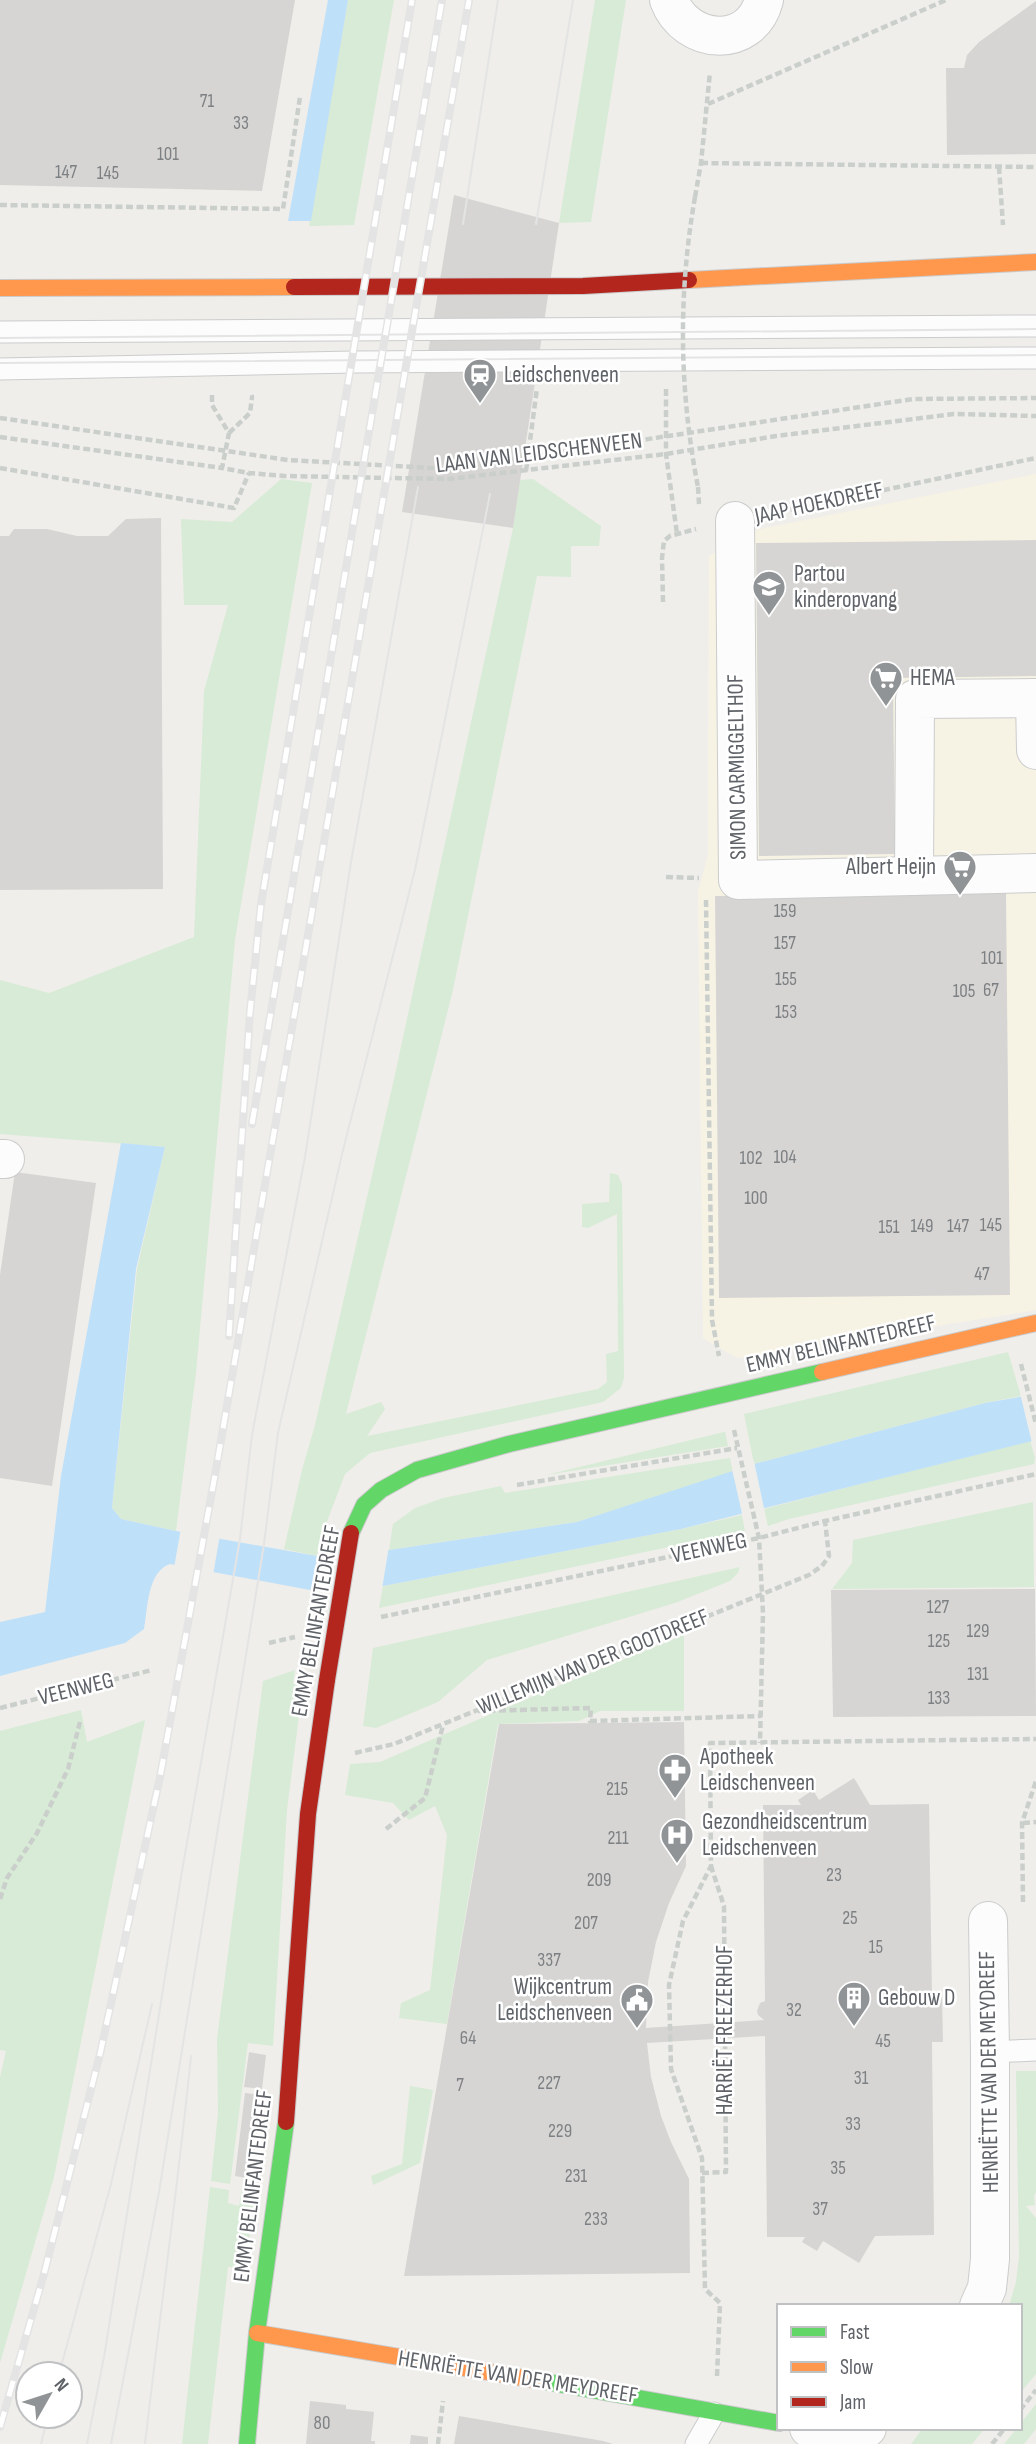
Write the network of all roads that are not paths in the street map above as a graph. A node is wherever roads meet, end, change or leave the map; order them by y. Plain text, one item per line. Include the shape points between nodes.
1 (668, 0) edge
2 (764, 0) edge
3 (1036, 262) edge
4 (0, 288) edge
5 (1036, 326) edge
6 (0, 332) edge
7 (1036, 358) edge
8 (0, 369) edge
9 (735, 521) road end
10 (1036, 698) edge
11 (1036, 750) edge
12 (1036, 873) edge
13 (914, 876) junction
14 (1036, 1323) edge
15 (988, 1921) dead end
16 (1036, 2050) edge
17 (990, 2052) junction
18 (980, 2304) edge
19 (257, 2333) junction
20 (714, 2413) junction
21 (777, 2423) edge
22 (844, 2430) edge
23 (864, 2430) edge
24 (247, 2444) edge
25 (696, 2444) edge

1 - 2 street via 683,23 713,36 744,28
3 - 4 street via 583,286
5 - 6 lane
7 - 8 lane
9 - 13 street, SIMON CARMIGGELTHOF via 738,880
10 - 11 street
10 - 13 street via 915,699
12 - 13 street, SIMON CARMIGGELTHOF
14 - 19 street, EMMY BELINFANTEDREEF, bridge via 509,1444 417,1470 364,1505 351,1533 315,1752 289,2098
15 - 17 street, HENRIËTTE VAN DER MEYDREEF
16 - 17 lane
17 - 18 street, HENRIËTTE VAN DER MEYDREEF via 990,2259
19 - 20 street, HENRIËTTE VAN DER MEYDREEF
19 - 24 street, EMMY BELINFANTEDREEF
20 - 21 street, HENRIËTTE VAN DER MEYDREEF
20 - 25 lane
22 - 23 street

